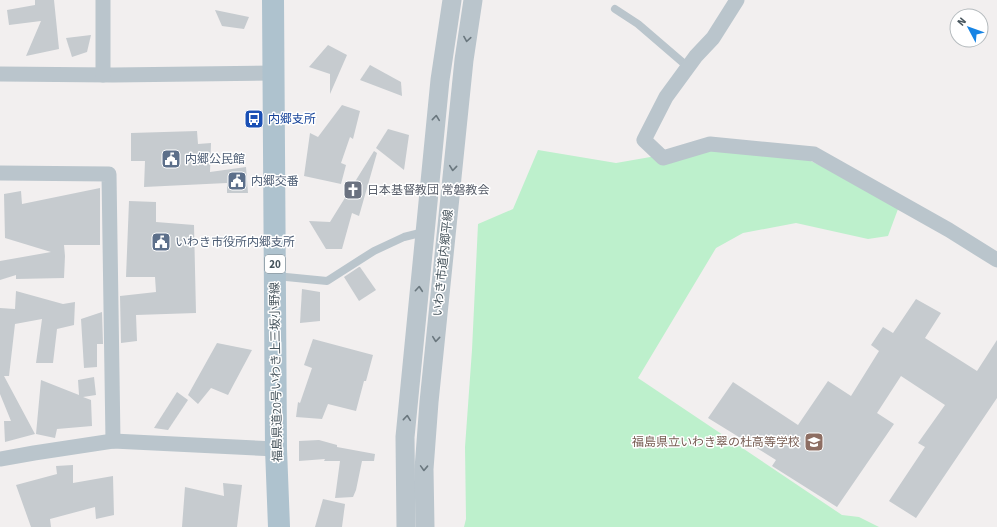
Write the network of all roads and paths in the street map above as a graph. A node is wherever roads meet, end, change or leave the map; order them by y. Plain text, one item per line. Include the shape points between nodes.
1 (103, 0) edge
2 (273, 0) edge
3 (452, 0) edge
4 (473, 0) edge
5 (737, 0) edge
6 (615, 9) dead end
7 (688, 67) junction
8 (273, 73) junction
9 (0, 74) edge
10 (103, 75) junction
11 (0, 173) edge
12 (424, 232) junction
13 (997, 260) edge
14 (275, 276) junction
15 (113, 441) junction
16 (276, 449) junction
17 (0, 459) edge
18 (279, 527) edge
19 (406, 527) edge
20 (425, 527) edge

1 - 10 street
2 - 8 main road, 福島県道20号いわき上三坂小野線 / 20
12 -> 3 street, いわき市道内郷平線 via 440,80
4 -> 20 street, いわき市道内郷平線 via 464,60 429,402 424,469
5 - 7 street via 713,38
6 - 7 lane via 638,24
7 - 13 street via 666,97 644,140 663,158 710,144 814,154
8 - 10 street
8 - 14 main road, 福島県道20号いわき上三坂小野線 / 20
9 - 10 street
11 - 15 street via 109,174
12 - 14 lane via 404,237 374,251 327,281
19 -> 12 street, いわき市道内郷平線 via 405,437
14 - 16 main road, 福島県道20号いわき上三坂小野線 / 20
15 - 16 street
15 - 17 street
16 - 18 main road, 福島県道20号いわき上三坂小野線 / 20

